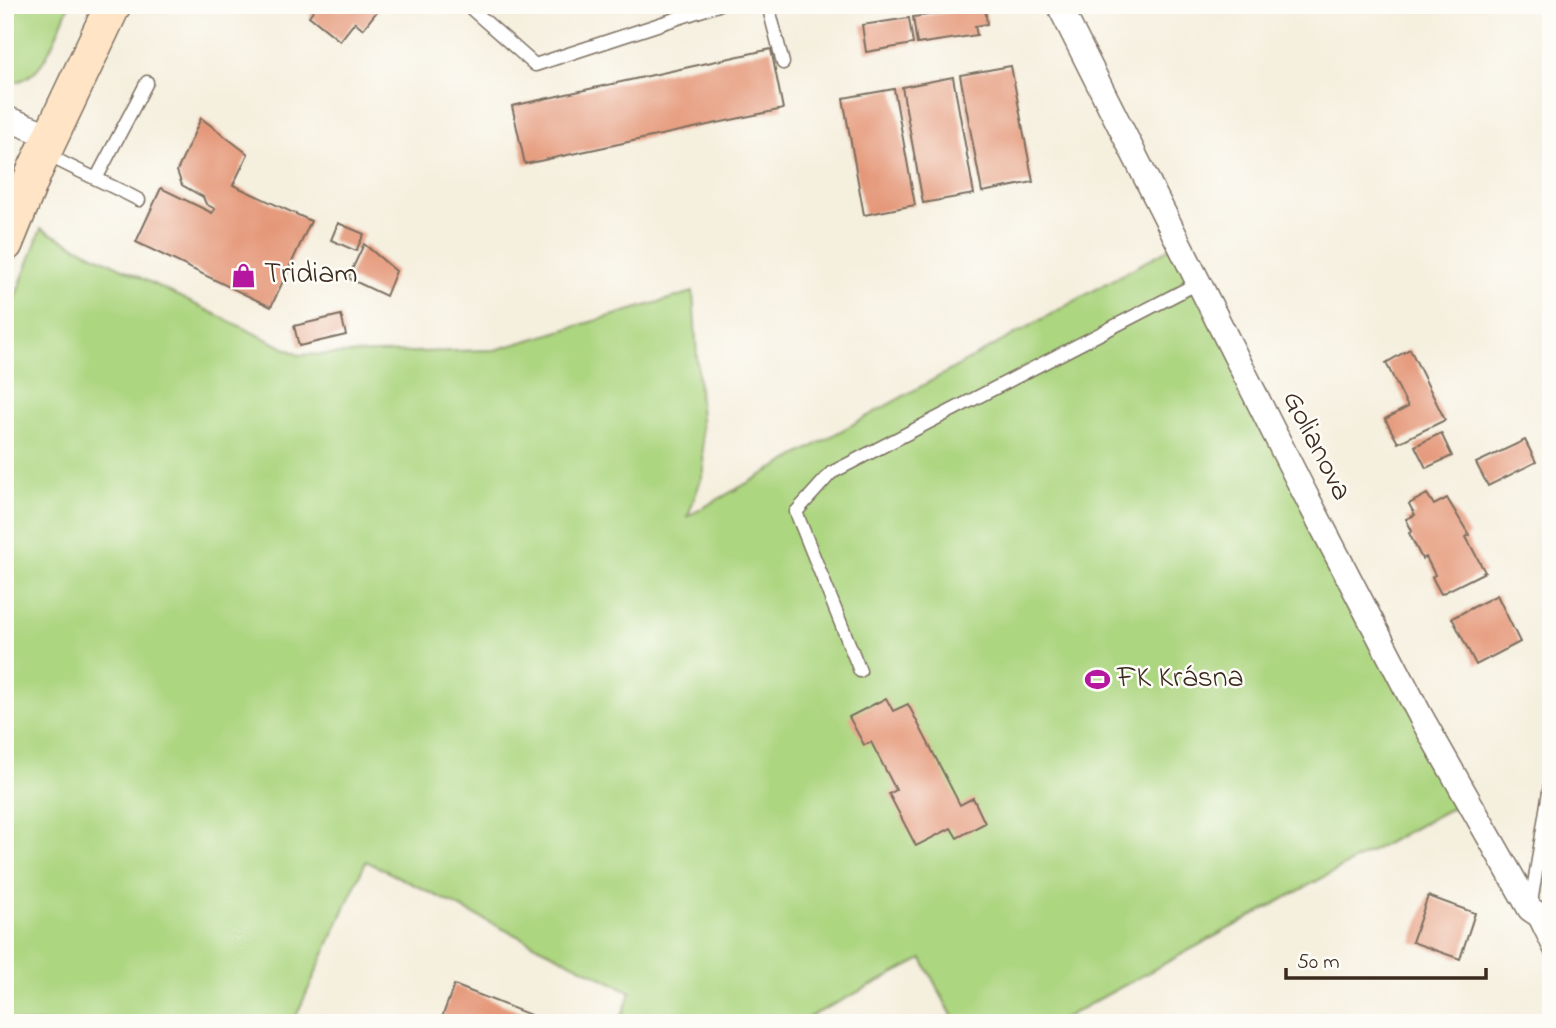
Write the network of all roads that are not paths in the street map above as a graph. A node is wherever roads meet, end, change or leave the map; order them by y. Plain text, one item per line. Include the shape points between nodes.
1 (113, 5) edge
2 (467, 5) edge
3 (718, 5) edge
4 (768, 5) edge
5 (1059, 5) edge
6 (783, 63) dead end
7 (147, 82) dead end
8 (5, 118) edge
9 (48, 144) junction
10 (97, 177) junction
11 (139, 200) dead end
12 (5, 244) edge
13 (1198, 283) junction
14 (860, 671) dead end
15 (1551, 779) edge
16 (1530, 909) junction
17 (1551, 923) edge
18 (1551, 952) edge

1 - 9 main road
2 - 3 lane via 535,65
4 - 6 lane
5 - 13 street, Golianova
7 - 10 lane
8 - 9 street
9 - 10 lane via 79,172
9 - 12 main road
10 - 11 lane
13 - 14 lane via 831,473 796,512
13 - 16 street, Golianova via 1421,717
15 - 16 lane
16 - 17 street
16 - 18 lane

